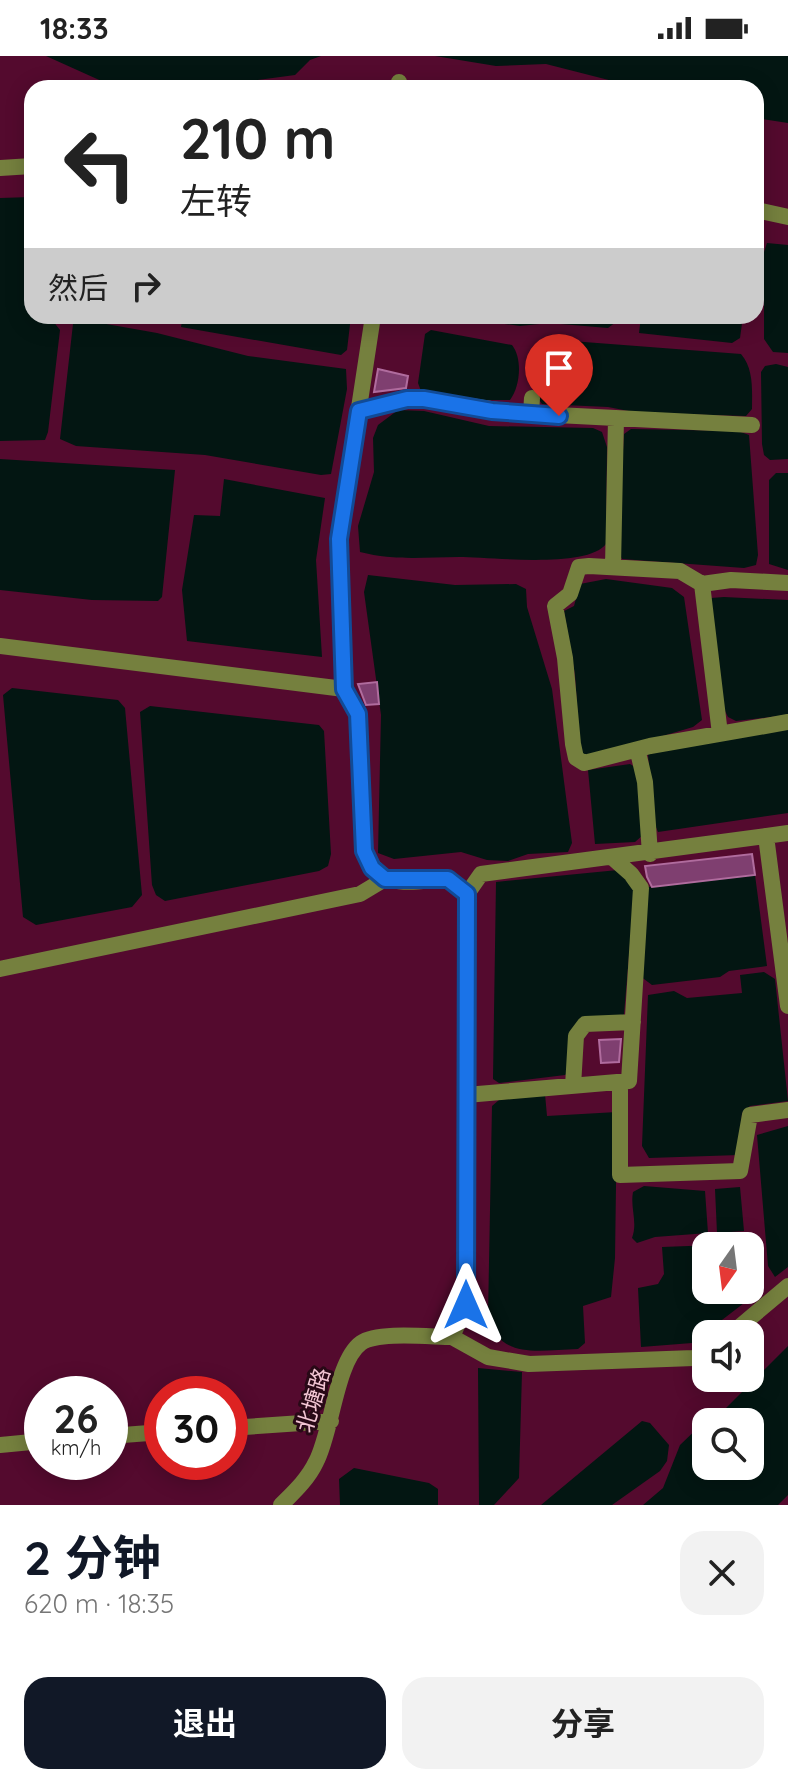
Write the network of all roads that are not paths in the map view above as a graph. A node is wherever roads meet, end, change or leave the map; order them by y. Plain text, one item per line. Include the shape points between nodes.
1 (24, 166) edge
2 (0, 168) edge
3 (764, 212) edge
4 (788, 217) edge
5 (372, 324) edge
6 (359, 411) junction
7 (616, 418) junction
8 (752, 425) dead end
9 (613, 567) junction
10 (788, 583) edge
11 (702, 584) junction
12 (0, 646) edge
13 (344, 689) junction
14 (788, 722) edge
15 (720, 734) junction
16 (638, 752) junction
17 (788, 833) edge
18 (766, 836) junction
19 (650, 854) junction
20 (614, 859) junction
21 (385, 879) junction
22 (467, 894) junction
23 (0, 969) edge
24 (788, 1006) edge
25 (633, 1022) junction
26 (620, 1082) junction
27 (573, 1086) junction
28 (466, 1095) junction
29 (788, 1110) edge
30 (788, 1286) edge
31 (748, 1320) edge
32 (452, 1337) junction
33 (692, 1358) edge
34 (331, 1421) junction
35 (248, 1427) edge
36 (24, 1443) edge
37 (0, 1445) edge
38 (281, 1505) edge

1 - 2 street
3 - 4 street
5 - 6 street
6 - 7 street via 424,399
6 - 13 street via 339,539
7 - 8 street
7 - 9 street
9 - 11 street via 680,571
9 - 16 street via 579,567 570,594 555,606 573,744 576,758 584,763
10 - 11 street
11 - 15 street
12 - 13 street
13 - 21 street via 358,714 364,851
14 - 15 street
15 - 16 street
16 - 19 street
17 - 18 street
18 - 19 street
18 - 24 street
19 - 20 street
20 - 22 street via 481,874
20 - 25 street via 641,888
21 - 22 street via 448,879
21 - 23 street via 360,894
22 - 28 street
25 - 26 street via 629,1081
25 - 27 street via 585,1024 576,1036
26 - 27 street
26 - 29 street via 620,1175 740,1171 750,1115
27 - 28 street
28 - 32 street via 466,1305
30 - 31 street
32 - 33 street via 488,1357 529,1364
32 - 34 street, 北塘路 via 377,1337 362,1342 344,1371
34 - 35 street
34 - 38 street, 北塘路 via 310,1473
36 - 37 street

